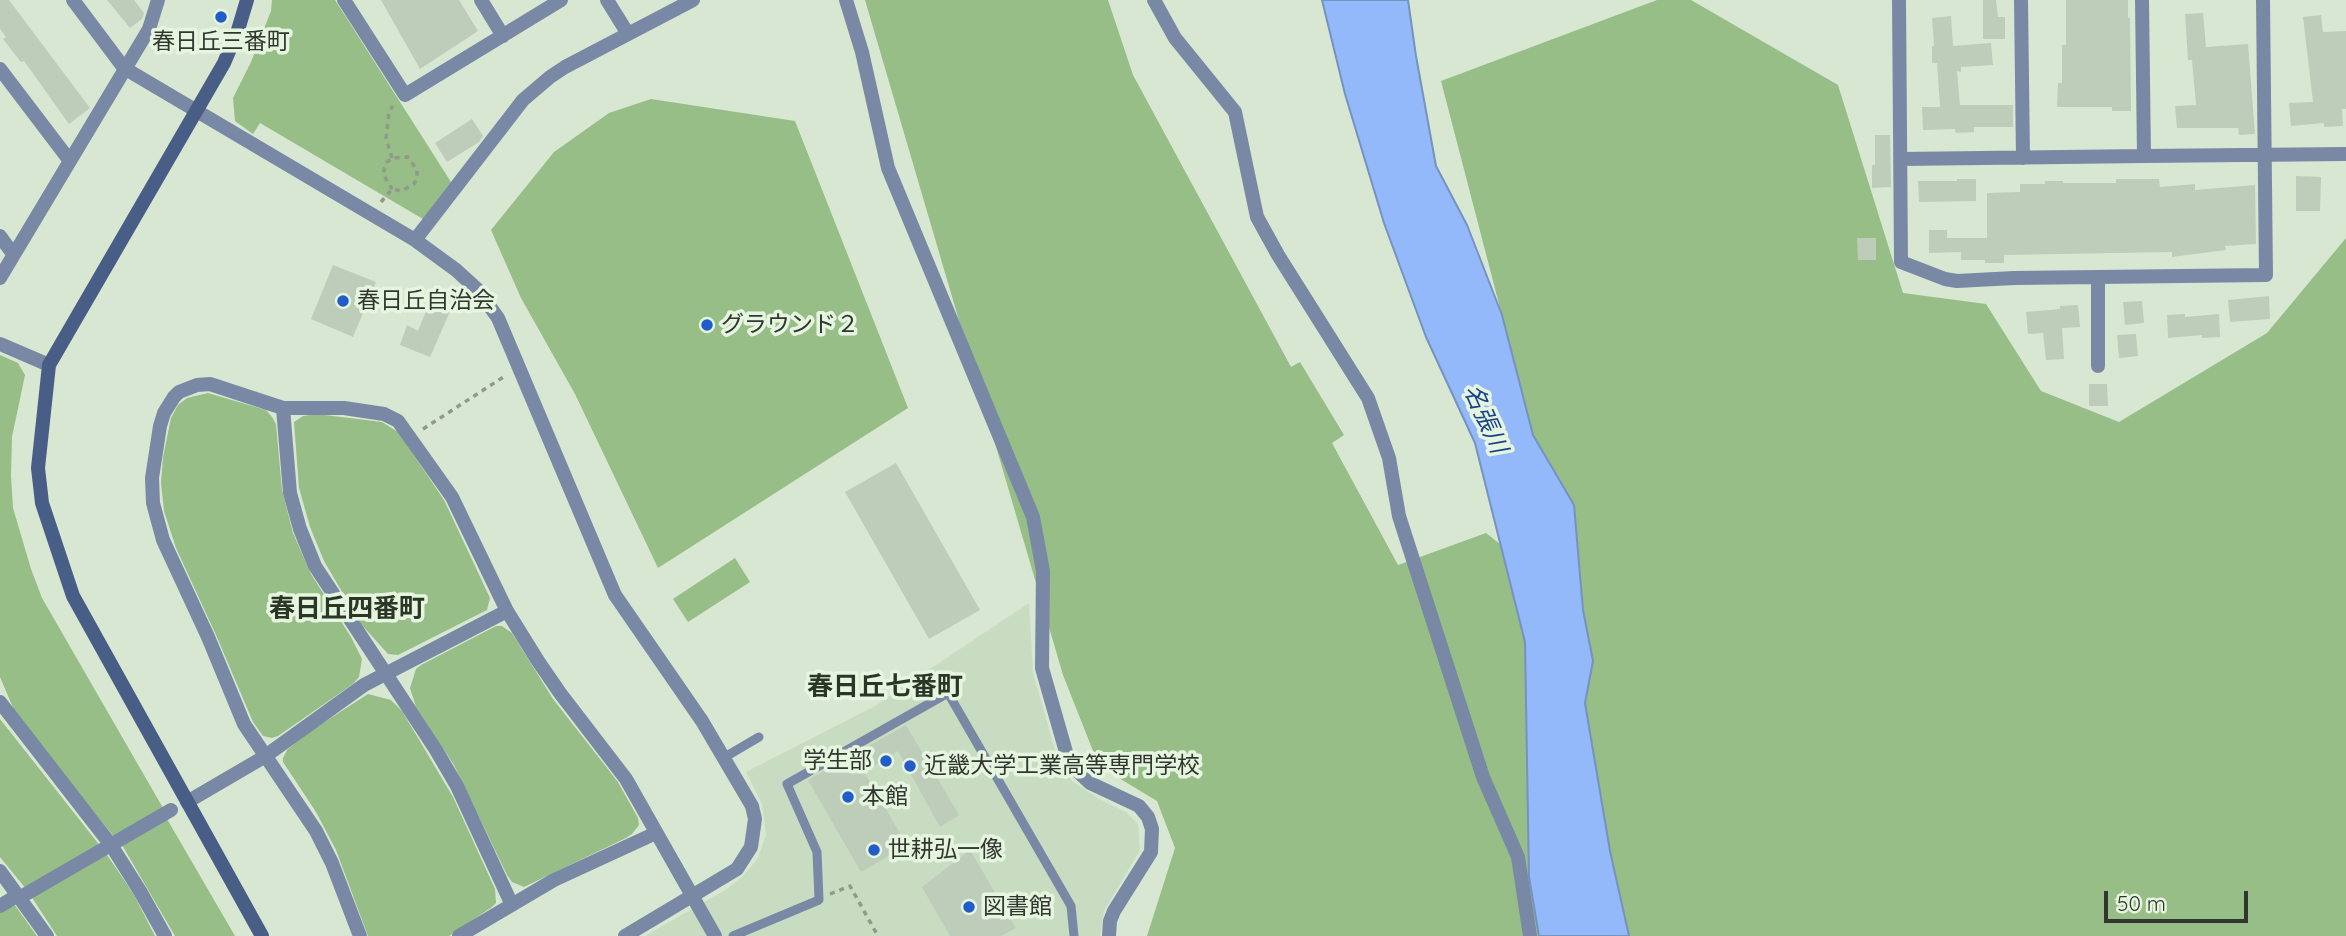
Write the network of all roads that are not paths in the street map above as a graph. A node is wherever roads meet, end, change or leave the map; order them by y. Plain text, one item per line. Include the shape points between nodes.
1 (73, 0) edge
2 (158, 0) edge
3 (247, 0) edge
4 (344, 0) edge
5 (481, 0) edge
6 (561, 0) edge
7 (607, 0) edge
8 (693, 0) edge
9 (846, 0) edge
10 (1154, 0) edge
11 (1899, 0) edge
12 (2021, 0) edge
13 (2142, 0) edge
14 (2263, 0) edge
15 (628, 34) junction
16 (503, 36) junction
17 (124, 68) junction
18 (0, 69) edge
19 (198, 112) junction
20 (2264, 154) junction
21 (2346, 154) edge
22 (2144, 156) junction
23 (2023, 158) junction
24 (1901, 159) junction
25 (70, 161) junction
26 (0, 236) edge
27 (415, 240) junction
28 (13, 254) junction
29 (2098, 277) junction
30 (0, 278) edge
31 (0, 344) edge
32 (48, 365) junction
33 (2098, 366) dead end
34 (284, 408) junction
35 (507, 611) junction
36 (384, 674) junction
37 (0, 702) edge
38 (759, 737) dead end
39 (264, 757) junction
40 (725, 757) junction
41 (187, 802) junction
42 (172, 810) dead end
43 (656, 832) junction
44 (111, 845) junction
45 (0, 871) edge
46 (19, 896) junction
47 (694, 897) junction
48 (512, 905) junction
49 (0, 906) edge
50 (47, 936) edge
51 (165, 936) edge
52 (262, 936) edge
53 (359, 936) edge
54 (459, 936) edge
55 (625, 936) edge
56 (715, 936) edge
57 (733, 936) edge
58 (1074, 936) edge
59 (1110, 936) edge
60 (1530, 936) edge

1 - 17 street
2 - 17 street via 149,29
3 - 19 street via 224,64
4 - 16 street via 405,95
5 - 16 street
6 - 16 street
7 - 15 street
8 - 15 street
9 - 59 street via 888,168 1035,526 1043,571 1042,668 1066,752 1072,766 1090,783 1139,806 1152,829 1151,852 1114,911
10 - 60 street via 1175,38 1235,112 1257,217 1368,398 1390,458 1399,516 1483,777 1518,857
11 - 24 street
12 - 23 street
13 - 22 street
14 - 20 street
15 - 27 street via 558,72 523,100
17 - 19 street
17 - 25 street
18 - 25 street
19 - 27 street
19 - 32 street
20 - 21 street
20 - 22 street
20 - 29 street via 2266,275
22 - 23 street
23 - 24 street
24 - 29 street via 1901,262 1957,281
25 - 28 street
26 - 28 street
27 - 40 street via 478,290 498,318 615,595
28 - 30 street
29 - 33 street
31 - 32 street
32 - 41 street via 37,468 42,503 73,596
34 - 35 street via 344,408 384,414 398,421 452,498
34 - 36 street via 290,493 300,529 323,579
34 - 39 street via 210,384 179,392 164,413 152,478 163,540 244,724
35 - 36 street
35 - 43 street via 560,694 626,779
36 - 39 street
36 - 48 street via 457,786
37 - 44 street
38 - 40 lane
39 - 41 street
39 - 53 street via 316,831
40 - 47 street via 752,806 755,832 737,869
41 - 52 street
42 - 44 street
43 - 47 street
43 - 48 street
44 - 46 street
44 - 51 street
45 - 46 street
46 - 49 street
46 - 50 street
47 - 55 street
47 - 56 street
48 - 54 street
57 - 58 lane via 819,900 817,852 787,784 948,693 1071,906

